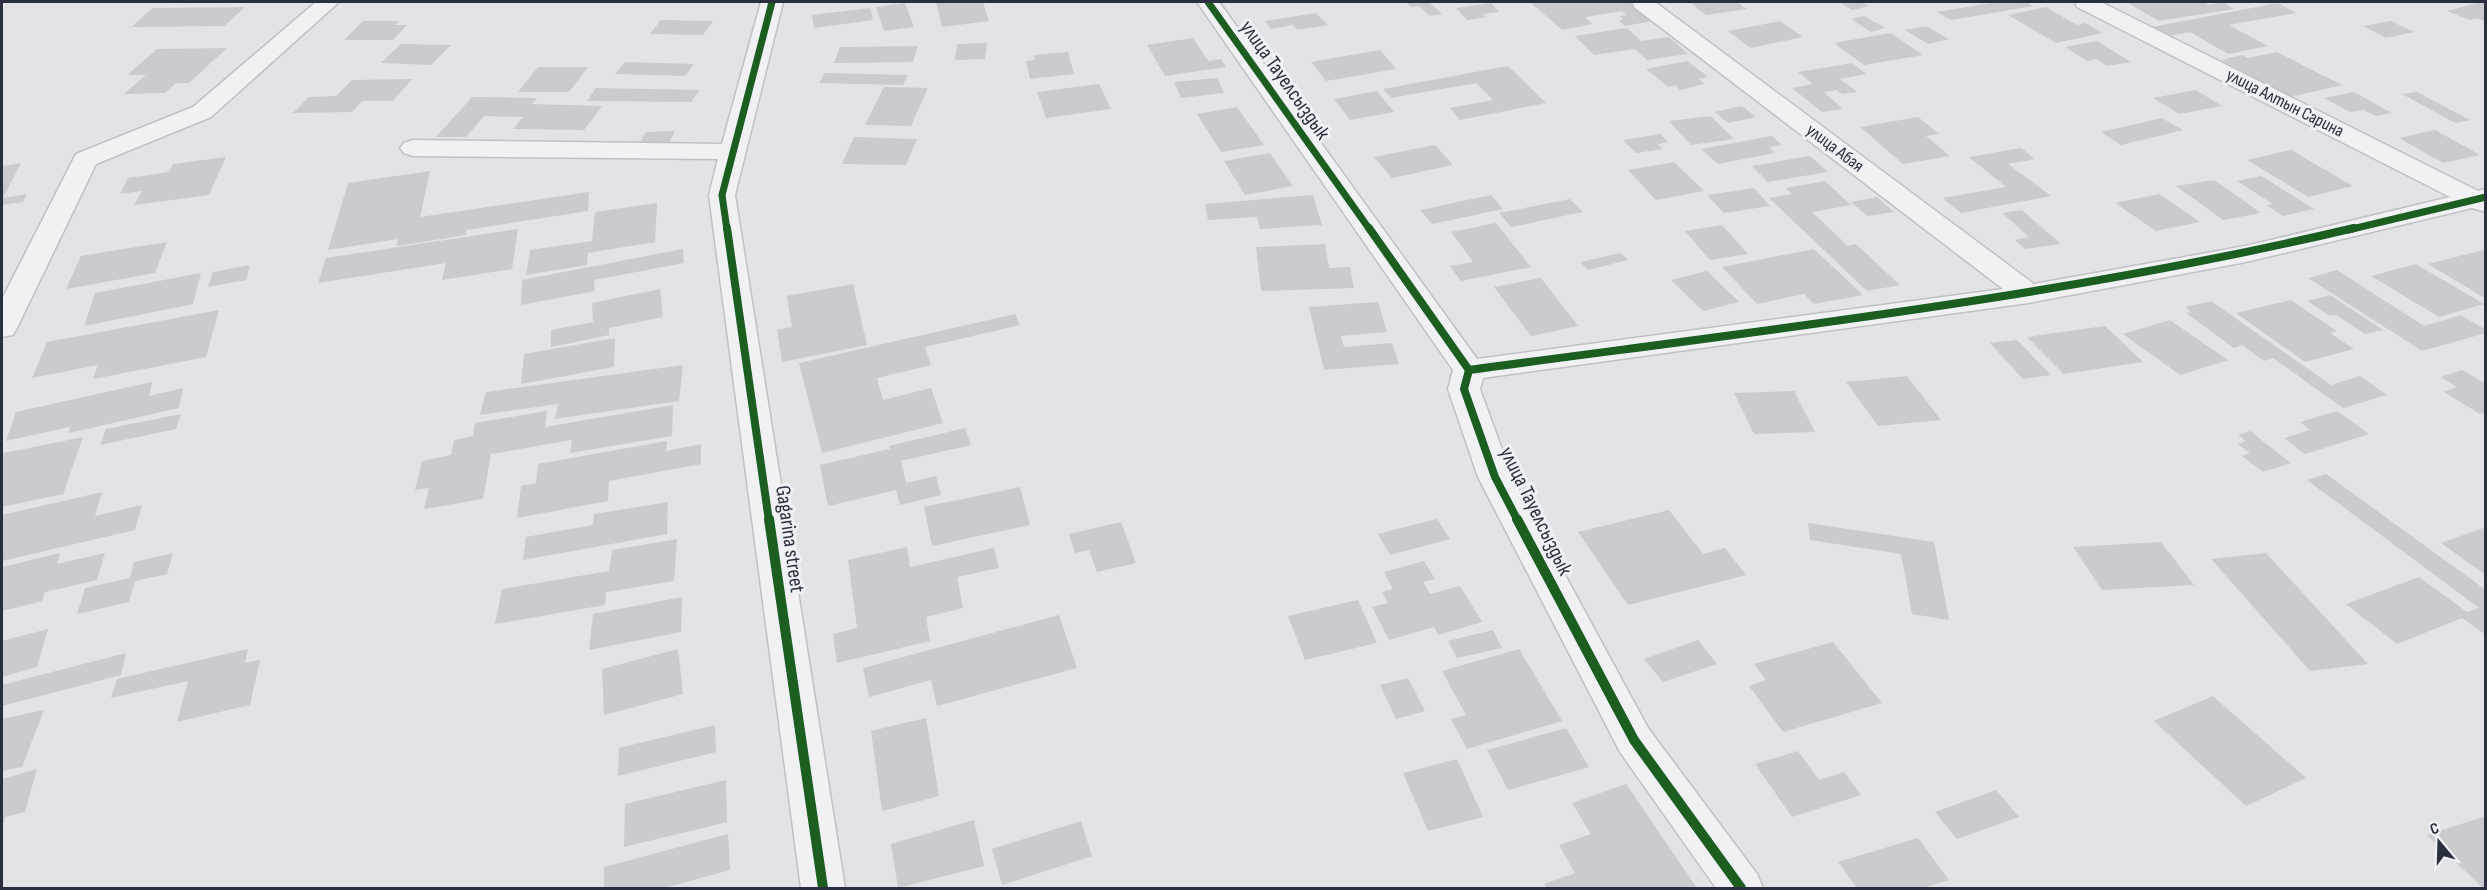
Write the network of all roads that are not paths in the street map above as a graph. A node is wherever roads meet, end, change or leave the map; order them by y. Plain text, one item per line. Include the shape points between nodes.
1 (328, 2) edge
2 (772, 2) edge
3 (1208, 2) edge
4 (1642, 2) edge
5 (2085, 2) edge
6 (413, 148) dead end
7 (733, 152) junction
8 (2482, 201) edge
9 (2028, 294) junction
10 (2, 328) edge
11 (1469, 370) junction
12 (823, 888) edge
13 (1741, 888) edge

1 - 10 street via 202,112 85,159
2 - 7 street
3 - 11 street, улица Тауелсыздык
4 - 9 street, улица Абая
5 - 8 street, улица Алтын Сарина
6 - 7 street
7 - 12 street, Gagarina street via 722,195
8 - 9 street via 2246,254
9 - 11 street
11 - 13 street, улица Тауелсыздык via 1464,389 1495,477 1634,740

